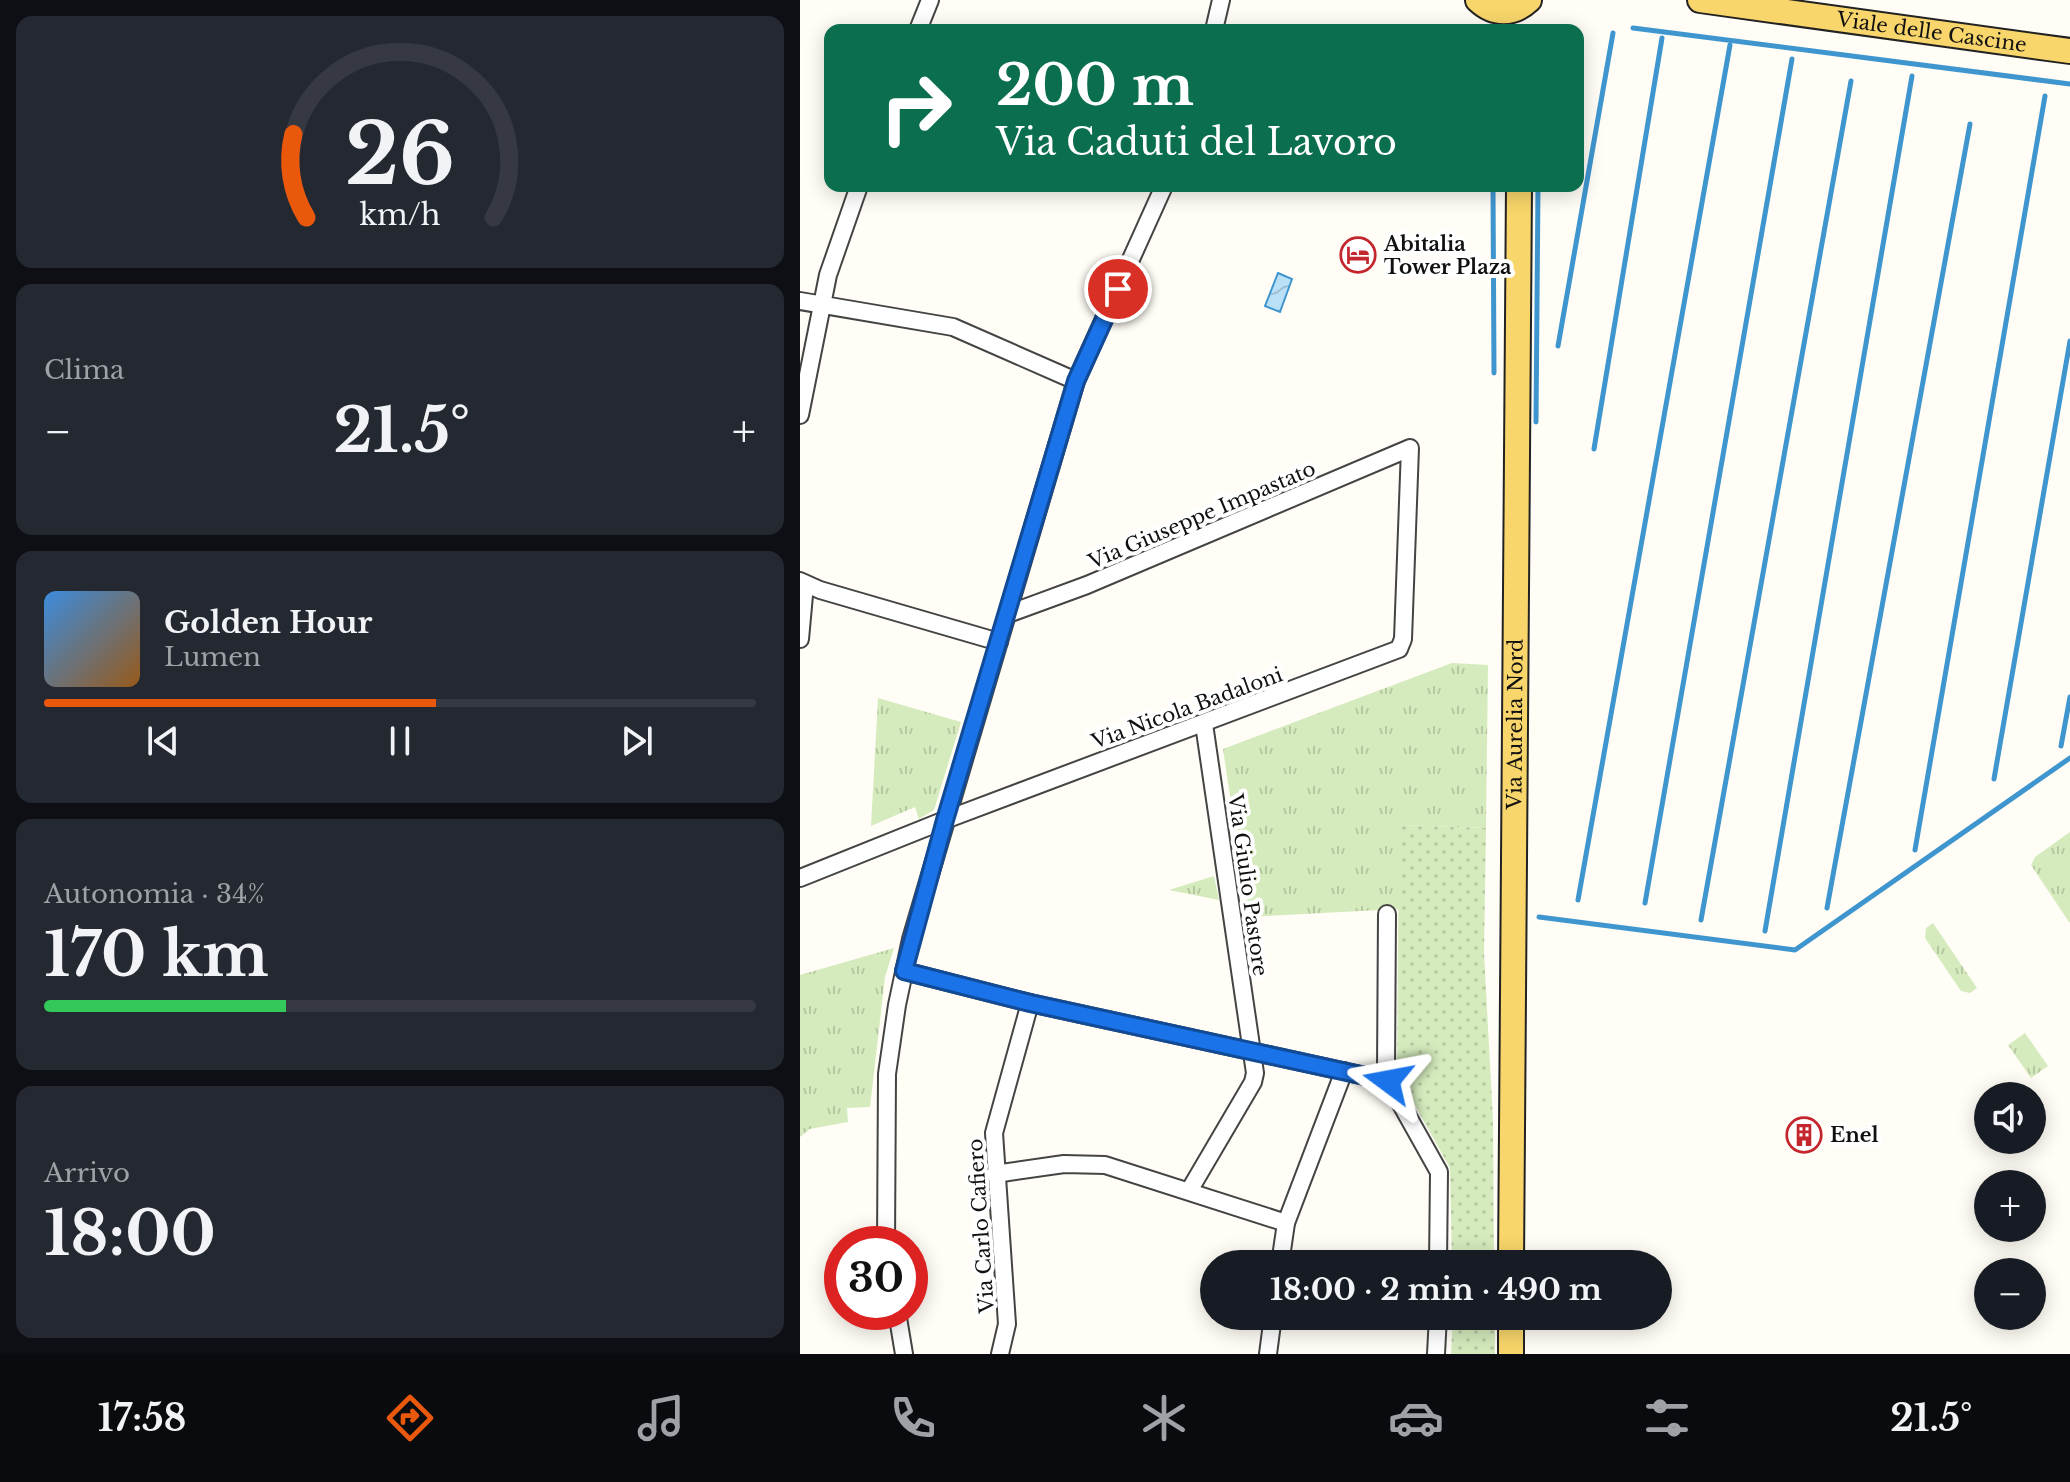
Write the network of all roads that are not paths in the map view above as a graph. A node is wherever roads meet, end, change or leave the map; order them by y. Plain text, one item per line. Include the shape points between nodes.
1 (930, 0) edge
2 (1221, 0) edge
3 (1700, 0) edge
4 (1480, 2) edge
5 (1780, 6) edge
6 (1524, 12) edge
7 (920, 24) edge
8 (1215, 24) edge
9 (1494, 24) edge
10 (2070, 51) edge
11 (857, 192) edge
12 (1161, 192) edge
13 (1519, 192) edge
14 (800, 301) edge
15 (820, 305) junction
16 (1076, 381) junction
17 (800, 415) edge
18 (1410, 448) joint
19 (800, 581) edge
20 (800, 589) edge
21 (1008, 614) junction
22 (800, 639) edge
23 (999, 642) junction
24 (1204, 724) junction
25 (945, 820) junction
26 (800, 878) edge
27 (1387, 914) dead end
28 (904, 971) junction
29 (1030, 1003) junction
30 (1253, 1051) junction
31 (1344, 1071) junction
32 (1388, 1081) junction
33 (995, 1174) junction
34 (1189, 1191) junction
35 (1286, 1223) junction
36 (886, 1226) edge
37 (1282, 1250) edge
38 (1438, 1250) edge
39 (1511, 1250) edge
40 (900, 1330) edge
41 (1271, 1330) edge
42 (1437, 1330) edge
43 (1511, 1330) edge
44 (904, 1354) edge
45 (1000, 1354) edge
46 (1268, 1354) edge
47 (1436, 1354) edge
48 (1511, 1354) edge

1 - 7 street
2 - 8 street
3 - 5 main road, Viale delle Cascine
4 - 6 main road via 1501,12
4 - 9 main road
5 - 10 main road, Viale delle Cascine
11 - 15 street
12 - 16 street
13 - 39 main road, Via Aurelia Nord
14 - 15 street
15 - 16 street via 953,327
15 - 17 street
16 - 21 street
18 - 21 street, Via Giuseppe Impastato
18 - 24 street, Via Nicola Badaloni via 1401,647
19 - 23 street
20 - 22 street
21 - 23 street
23 - 25 street
24 - 25 street, Via Nicola Badaloni
24 - 30 street, Via Giulio Pastore
25 - 26 street, Via Nicola Badaloni
25 - 28 street
27 - 32 street
28 - 29 street
28 - 36 street via 886,1096
29 - 30 street
29 - 33 street, Via Carlo Cafiero via 995,1122
30 - 31 street
30 - 34 street, Via Giulio Pastore via 1253,1082
31 - 32 street
31 - 35 street
32 - 38 street via 1439,1172
33 - 34 street via 1096,1164
33 - 45 street, Via Carlo Cafiero via 1007,1324
34 - 35 street
35 - 37 street
40 - 44 street
41 - 46 street
42 - 47 street
43 - 48 main road

